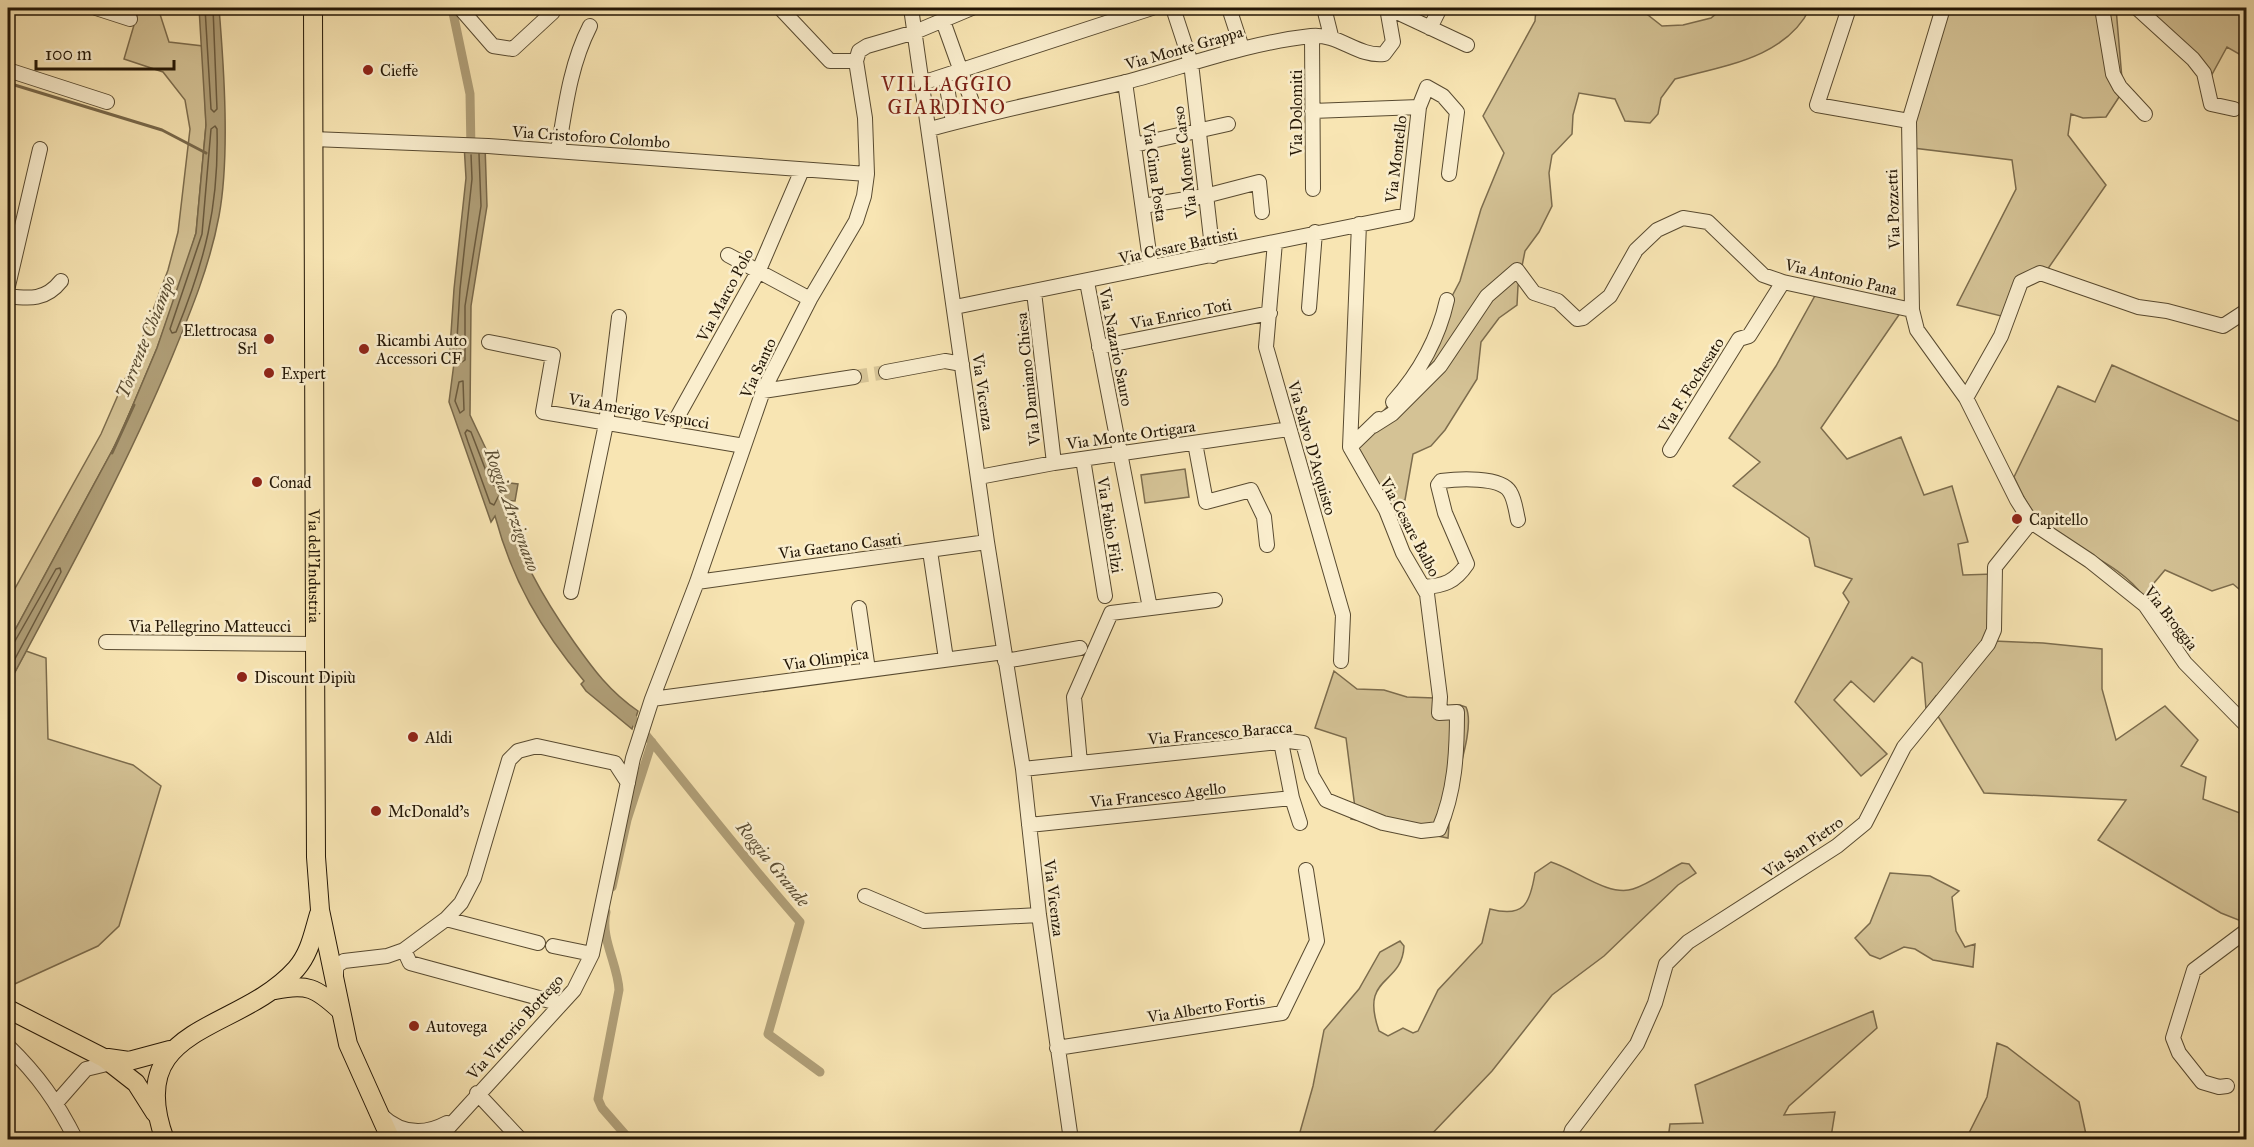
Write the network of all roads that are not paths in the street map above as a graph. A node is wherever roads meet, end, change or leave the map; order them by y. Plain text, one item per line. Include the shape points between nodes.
1 (96, 8) edge
2 (313, 8) edge
3 (460, 8) edge
4 (780, 8) edge
5 (911, 8) edge
6 (972, 8) edge
7 (1152, 8) edge
8 (1173, 8) edge
9 (1229, 8) edge
10 (1324, 8) edge
11 (1387, 8) edge
12 (1440, 8) edge
13 (1849, 8) edge
14 (1943, 8) edge
15 (2102, 8) edge
16 (2137, 8) edge
17 (553, 12) dead end
18 (129, 19) dead end
19 (943, 21) junction
20 (590, 26) dead end
21 (1430, 28) junction
22 (915, 32) junction
23 (1312, 36) junction
24 (1331, 36) junction
25 (1467, 45) dead end
26 (1242, 48) junction
27 (856, 61) junction
28 (1191, 63) junction
29 (8, 70) edge
30 (963, 71) junction
31 (945, 75) junction
32 (1125, 82) junction
33 (922, 83) junction
34 (107, 102) dead end
35 (1419, 107) junction
36 (2234, 109) dead end
37 (1312, 111) junction
38 (2145, 114) dead end
39 (977, 116) junction
40 (953, 122) junction
41 (1909, 122) junction
42 (1228, 124) dead end
43 (930, 129) junction
44 (1198, 131) junction
45 (313, 139) junction
46 (1134, 146) junction
47 (40, 149) dead end
48 (558, 152) junction
49 (802, 170) junction
50 (867, 174) junction
51 (1449, 174) dead end
52 (1313, 189) dead end
53 (1206, 196) junction
54 (1143, 206) junction
55 (1262, 212) dead end
56 (1407, 215) joint
57 (1359, 224) junction
58 (1315, 232) junction
59 (1275, 243) junction
60 (728, 255) dead end
61 (1213, 256) junction
62 (1151, 267) junction
63 (759, 270) junction
64 (61, 281) dead end
65 (1087, 282) junction
66 (1783, 282) junction
67 (8, 286) edge
68 (1034, 292) junction
69 (8, 296) edge
70 (810, 299) junction
71 (1447, 300) dead end
72 (955, 307) junction
73 (1309, 308) dead end
74 (1911, 310) junction
75 (2247, 311) edge
76 (1270, 313) junction
77 (619, 317) dead end
78 (489, 342) dead end
79 (1098, 347) junction
80 (962, 364) junction
81 (886, 372) tunnel mouth
82 (854, 377) tunnel mouth
83 (763, 391) junction
84 (1966, 398) junction
85 (606, 424) junction
86 (1373, 426) junction
87 (1289, 429) junction
88 (669, 432) junction
89 (1195, 443) junction
90 (744, 446) junction
91 (1350, 447) junction
92 (1670, 450) dead end
93 (1120, 454) junction
94 (1083, 459) junction
95 (1054, 463) junction
96 (979, 477) junction
97 (1518, 520) dead end
98 (2031, 522) junction
99 (987, 542) junction
100 (1267, 545) dead end
101 (930, 551) junction
102 (697, 582) junction
103 (1423, 587) junction
104 (572, 592) dead end
105 (1104, 596) dead end
106 (1215, 600) dead end
107 (859, 608) dead end
108 (1150, 608) junction
109 (106, 642) dead end
110 (315, 644) junction
111 (1080, 648) dead end
112 (1004, 656) junction
113 (946, 659) junction
114 (1341, 660) dead end
115 (868, 670) junction
116 (1440, 697) joint
117 (652, 699) junction
118 (2247, 725) edge
119 (1281, 742) junction
120 (633, 758) junction
121 (615, 763) junction
122 (1080, 763) junction
123 (1023, 769) junction
124 (628, 783) junction
125 (1292, 798) junction
126 (1300, 824) dead end
127 (1029, 825) junction
128 (1306, 870) dead end
129 (865, 896) dead end
130 (320, 910) junction
131 (1039, 915) junction
132 (446, 919) junction
133 (2247, 931) edge
134 (538, 943) dead end
135 (553, 946) dead end
136 (404, 950) junction
137 (592, 954) junction
138 (335, 989) junction
139 (273, 991) junction
140 (561, 1004) junction
141 (8, 1010) edge
142 (340, 1010) junction
143 (73, 1040) junction
144 (8, 1046) edge
145 (1058, 1048) junction
146 (170, 1050) junction
147 (108, 1060) junction
148 (80, 1074) junction
149 (2227, 1086) dead end
150 (477, 1094) junction
151 (57, 1102) junction
152 (155, 1113) junction
153 (378, 1113) junction
154 (454, 1119) junction
155 (76, 1140) edge
156 (165, 1140) edge
157 (381, 1140) edge
158 (391, 1140) edge
159 (437, 1140) edge
160 (521, 1140) edge
161 (1071, 1140) edge
162 (1569, 1140) edge

1 - 18 street
2 - 45 main road, Via dell'Industria
3 - 17 street via 493,46 513,49
4 - 27 street via 830,61
5 - 22 street, Via Vicenza
6 - 19 street
7 - 30 street
8 - 28 street, Via Monte Carso
9 - 26 street
10 - 24 street
11 - 21 street
11 - 24 street, Via Monte Grappa via 1393,42 1384,54 1369,56
12 - 21 street
13 - 41 street via 1817,105
14 - 41 street, Via Pozzetti
15 - 38 street via 2113,74
16 - 36 street via 2204,73 2211,104
19 - 22 street
19 - 30 street
20 - 48 street via 580,45 567,94
21 - 25 street
22 - 27 street via 867,46 859,51
22 - 33 street, Via Vicenza
23 - 24 street, Via Monte Grappa
23 - 26 street, Via Monte Grappa
23 - 37 street, Via Dolomiti
26 - 28 street, Via Monte Grappa
27 - 50 street, Via Santo via 865,118
28 - 32 street, Via Monte Grappa
28 - 44 street, Via Monte Carso
29 - 34 street
30 - 31 street
30 - 39 street
31 - 33 street
31 - 40 street
32 - 39 street, Via Monte Grappa
32 - 46 street, Via Cima Posta
33 - 43 street, Via Vicenza
35 - 37 street, Via Montello
35 - 51 street, Via Montello via 1427,87 1443,96 1457,112
35 - 56 street, Via Montello
37 - 52 street, Via Dolomiti
39 - 40 street, Via Monte Grappa
40 - 43 street, Via Monte Grappa
41 - 74 street, Via Pozzetti
42 - 44 street
43 - 72 street, Via Vicenza
44 - 46 street
44 - 53 street, Via Monte Carso
45 - 48 street, Via Cristoforo Colombo
45 - 110 main road, Via dell'Industria
46 - 54 street, Via Cima Posta
47 - 67 street
48 - 49 street, Via Cristoforo Colombo
49 - 50 street, Via Cristoforo Colombo
49 - 63 street, Via Marco Polo
50 - 70 street, Via Santo via 856,221
53 - 54 street
53 - 55 street via 1259,182
53 - 61 street, Via Monte Carso
54 - 62 street, Via Cima Posta
56 - 57 street, Via Cesare Battisti
57 - 58 street, Via Cesare Battisti
57 - 91 street
58 - 59 street, Via Cesare Battisti
58 - 73 street
59 - 61 street, Via Cesare Battisti
59 - 76 street, Via Salvo D'Acquisto
60 - 63 street
61 - 62 street, Via Cesare Battisti
62 - 65 street, Via Cesare Battisti
63 - 70 street
63 - 88 street, Via Marco Polo
64 - 69 street via 45,296
65 - 68 street, Via Cesare Battisti
65 - 79 street, Via Nazario Sauro
66 - 74 street, Via Antonio Pana
66 - 86 street, Via Antonio Pana via 1763,275 1708,222 1683,218 1657,230 1636,250 1610,296 1589,316 1577,319 1551,298 1534,293 1516,270 1487,296 1440,366 1392,414
66 - 92 street, Via F. Fochesato via 1749,336 1739,339
68 - 72 street, Via Cesare Battisti
68 - 95 street, Via Damiano Chiesa
70 - 83 street, Via Santo
71 - 86 street via 1441,327 1423,363
72 - 80 street, Via Vicenza
74 - 84 street, Via Pozzetti via 1917,330
75 - 84 street via 2223,326 2138,307 2040,273 2029,276 2021,282 2001,336
76 - 79 street, Via Enrico Toti
76 - 87 street, Via Salvo D'Acquisto via 1266,346
77 - 85 street
78 - 85 street, Via Amerigo Vespucci via 553,355 543,412
79 - 93 street, Via Nazario Sauro
80 - 81 street via 945,361
80 - 96 street, Via Vicenza
82 - 83 street
83 - 90 street, Via Santo
84 - 98 street, Via Pozzetti
85 - 88 street, Via Amerigo Vespucci
85 - 104 street
86 - 91 street
87 - 89 street, Via Monte Ortigara
87 - 114 street, Via Salvo D'Acquisto via 1343,615
88 - 90 street, Via Amerigo Vespucci
89 - 93 street, Via Monte Ortigara
89 - 100 street via 1206,502 1251,490 1264,517
90 - 102 street, Via Santo
91 - 103 street, Via Cesare Balbo
93 - 94 street, Via Monte Ortigara
93 - 108 street, Via Nazario Sauro
94 - 95 street, Via Monte Ortigara
94 - 105 street, Via Fabio Filzi
95 - 96 street, Via Monte Ortigara
96 - 99 street, Via Vicenza
97 - 103 street via 1510,491 1501,483 1441,481 1438,486 1444,513 1467,564 1460,576 1443,586
98 - 118 street, Via Broggia via 2090,561 2145,605 2185,663
98 - 162 street, Via San Pietro via 1995,567 1994,630 1988,644 1904,747 1865,823 1838,846 1688,942 1666,964 1637,1044 1572,1130
99 - 101 street, Via Gaetano Casati
99 - 112 street, Via Vicenza
101 - 102 street, Via Gaetano Casati
101 - 113 street
102 - 117 street, Via Santo
103 - 116 street, Via Cesare Balbo
106 - 108 street
107 - 115 street
108 - 122 street via 1110,613 1074,698
109 - 110 street, Via Pellegrino Matteucci
110 - 130 main road, Via dell'Industria via 316,857
111 - 112 street
112 - 113 street, Via Olimpica
112 - 123 street, Via Vicenza
113 - 115 street, Via Olimpica
115 - 117 street, Via Olimpica
116 - 119 street, Via Francesco Baracca via 1438,713 1456,712 1457,748 1451,791 1439,829 1421,831 1383,823 1326,800 1312,776 1303,743
117 - 120 street, Via Santo
119 - 122 street, Via Francesco Baracca
119 - 125 street
120 - 121 street via 624,764
120 - 124 street, Via Vittorio Bottego
121 - 124 street
121 - 132 street via 537,746 518,751 509,760 474,878
122 - 123 street, Via Francesco Baracca
123 - 127 street, Via Vicenza
124 - 137 street, Via Vittorio Bottego
125 - 126 street
125 - 127 street, Via Francesco Agello
127 - 131 street, Via Vicenza
128 - 145 street, Via Alberto Fortis via 1317,941 1282,1012
129 - 131 street via 924,921
130 - 138 main road, Via dell'Industria
130 - 139 main road, Via dell'Industria via 310,950
131 - 145 street, Via Vicenza
132 - 134 street
132 - 136 street
133 - 149 street via 2194,970 2173,1038 2202,1082
135 - 137 street, Via Vittorio Bottego
136 - 138 street via 344,961 336,966
136 - 140 street via 410,963
137 - 140 street, Via Vittorio Bottego via 574,990
138 - 142 main road, Via dell'Industria
139 - 142 main road, Via dell'Industria via 297,985 320,992
139 - 146 main road, Via dell'Industria
140 - 150 street, Via Vittorio Bottego
141 - 143 main road
142 - 153 main road, Via dell'Industria via 352,1055
143 - 147 main road
143 - 148 street via 80,1056
144 - 151 street
145 - 161 street, Via Vicenza
146 - 147 main road, Via dell'Industria via 129,1061
146 - 152 main road via 156,1075
147 - 148 street
147 - 152 main road via 135,1083
148 - 151 street
150 - 154 street, Via Vittorio Bottego
150 - 160 street
151 - 155 street
152 - 156 main road
153 - 154 street, Via Vittorio Bottego via 402,1130 416,1132 429,1131
153 - 157 main road, Via dell'Industria
153 - 158 main road, Via dell'Industria
154 - 159 street, Via Vittorio Bottego

